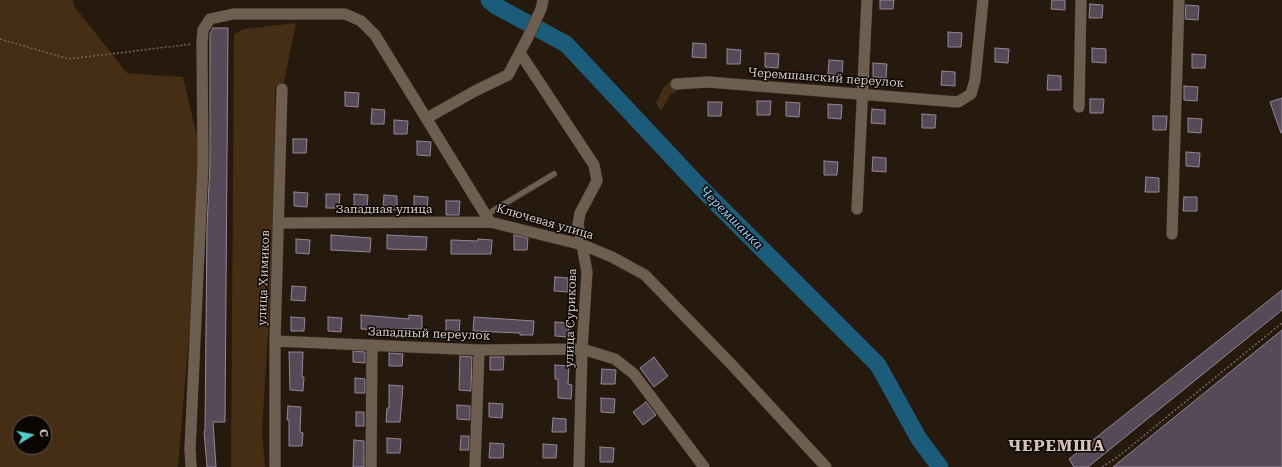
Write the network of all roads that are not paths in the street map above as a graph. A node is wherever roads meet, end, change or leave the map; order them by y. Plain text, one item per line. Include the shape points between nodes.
1 (543, 0) edge
2 (867, 0) edge
3 (983, 0) edge
4 (1081, 0) edge
5 (1179, 0) edge
6 (520, 53) junction
7 (676, 84) dead end
8 (282, 89) dead end
9 (862, 94) junction
10 (1079, 107) dead end
11 (426, 118) junction
12 (554, 174) dead end
13 (856, 209) dead end
14 (488, 219) junction
15 (279, 223) junction
16 (1172, 234) dead end
17 (583, 245) junction
18 (275, 341) junction
19 (372, 345) junction
20 (582, 349) junction
21 (479, 350) junction
22 (191, 467) edge
23 (274, 467) edge
24 (370, 467) edge
25 (475, 467) edge
26 (579, 467) edge
27 (704, 467) edge
28 (826, 467) edge

1 - 6 street
2 - 9 street
3 - 9 street, Черемшанский переулок via 975,80 971,94 958,102
4 - 10 street
5 - 16 street
6 - 11 street via 508,74
6 - 17 street, улица Сурикова via 594,165 597,181 580,214 578,224
7 - 9 street, Черемшанский переулок via 708,82
8 - 15 street, улица Химиков
9 - 13 street
11 - 14 street, Ключевая улица
11 - 22 street, Ключевая улица via 375,35 361,21 345,14 233,14 210,18 204,30 202,43 203,164 190,441
12 - 14 lane
14 - 15 street, Западная улица
14 - 17 street, Ключевая улица
15 - 18 street, улица Химиков
17 - 20 street, улица Сурикова via 587,272
17 - 28 street, Ключевая улица via 645,275
18 - 19 street, Западный переулок
18 - 23 street, улица Химиков
19 - 21 street, Западный переулок
19 - 24 street
20 - 21 street, Западный переулок
20 - 26 street, улица Сурикова
20 - 27 street, Западный переулок via 615,359 634,374
21 - 25 street

